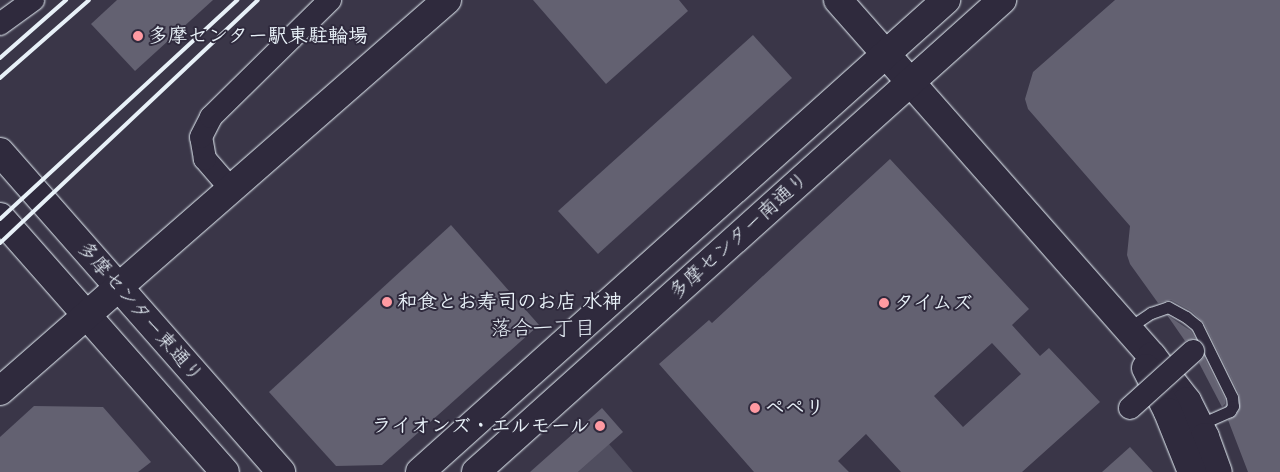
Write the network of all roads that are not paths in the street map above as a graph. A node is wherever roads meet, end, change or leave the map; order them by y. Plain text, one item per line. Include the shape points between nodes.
1 (33, 0) edge
2 (330, 0) edge
3 (447, 0) edge
4 (838, 0) edge
5 (946, 0) edge
6 (1002, 0) edge
7 (0, 24) edge
8 (886, 54) junction
9 (911, 82) junction
10 (0, 152) edge
11 (232, 189) junction
12 (0, 217) edge
13 (118, 287) junction
14 (86, 315) junction
15 (1121, 323) junction
16 (1193, 351) dead end
17 (0, 391) edge
18 (1130, 408) dead end
19 (1199, 425) junction
20 (225, 472) edge
21 (281, 472) edge
22 (420, 472) edge
23 (476, 472) edge
24 (1192, 472) edge
25 (1218, 472) edge

1 - 7 street
2 - 11 street via 211,117 201,137 206,159
3 - 11 street
4 - 8 street
5 - 8 street, 多摩センター南通り
6 - 9 street, 多摩センター南通り
8 - 9 street
8 - 22 street, 多摩センター南通り
9 - 15 street
9 - 23 street, 多摩センター南通り
10 - 13 street, 多摩センター東通り
11 - 13 street
12 - 14 street, 多摩センター東通り
13 - 14 street
13 - 21 street, 多摩センター東通り
14 - 17 street
14 - 20 street, 多摩センター東通り
15 - 19 street via 1152,356 1186,401
15 - 19 lane via 1168,307 1197,326 1232,397 1233,406 1230,411
15 - 24 street via 1168,412
16 - 18 street, bridge
19 - 25 street

